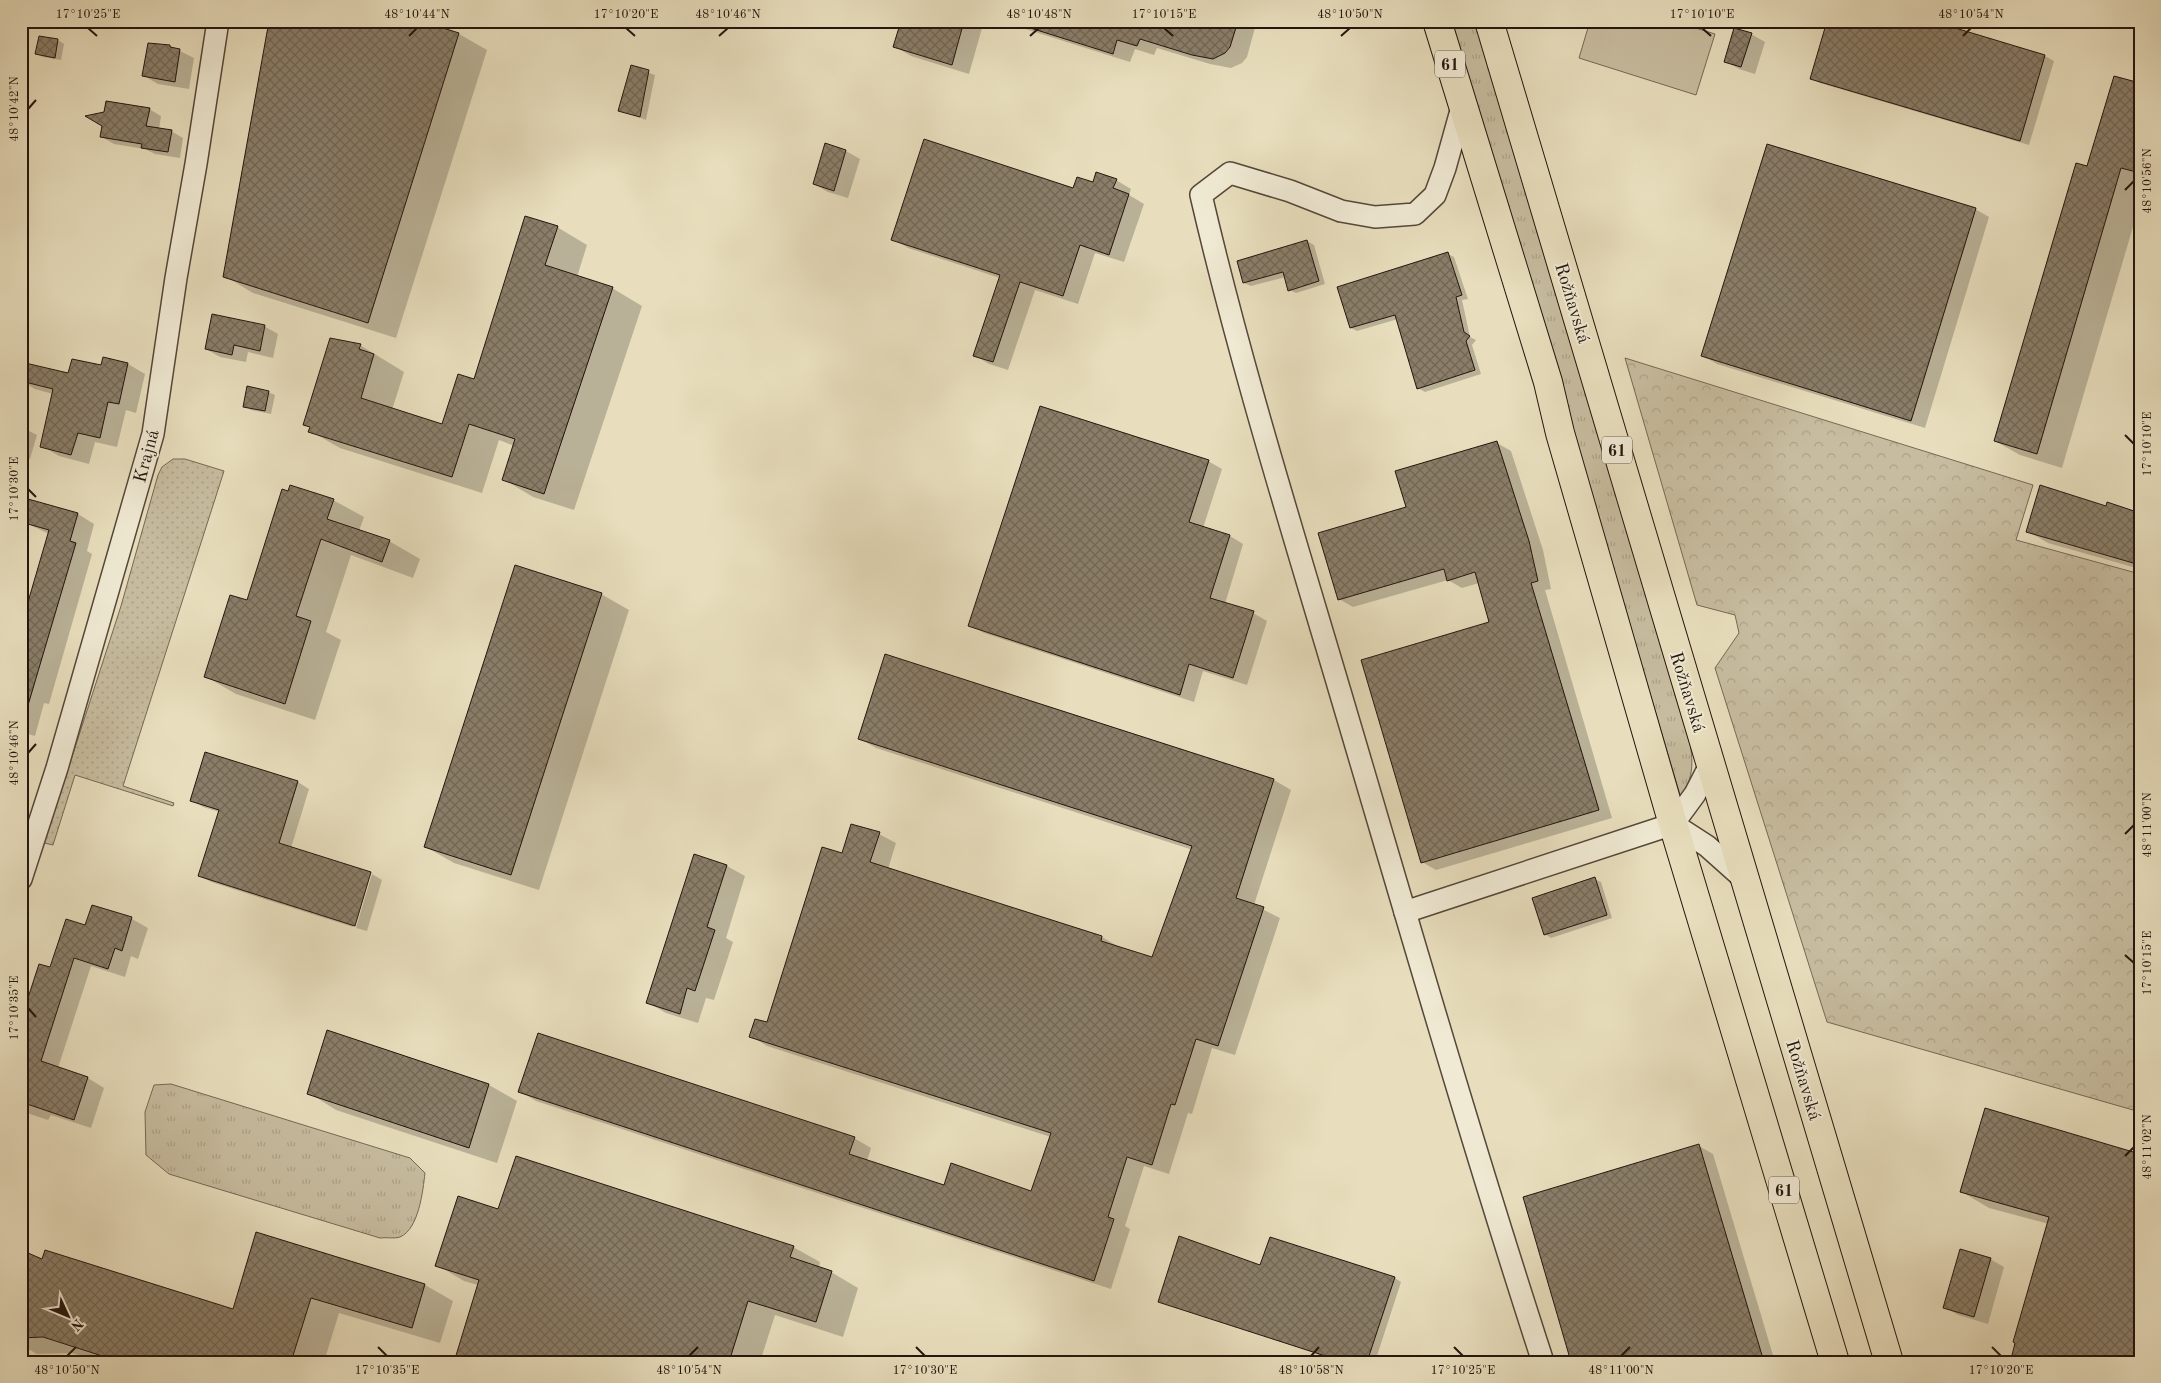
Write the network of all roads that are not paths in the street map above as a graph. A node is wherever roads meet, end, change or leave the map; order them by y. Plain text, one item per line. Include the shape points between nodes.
1 (218, 21) edge
2 (1437, 21) edge
3 (1489, 21) edge
4 (1462, 107) junction
5 (1710, 765) junction
6 (1673, 824) junction
7 (21, 879) edge
8 (1744, 879) junction
9 (1405, 912) junction
10 (1543, 1362) edge
11 (1835, 1362) edge
12 (1889, 1362) edge

1 - 7 street, Krajná via 153,434 57,768
2 - 4 main road, 61
3 - 5 main road, Rožňavská / 61
4 - 6 main road, 61 via 1548,382
4 - 9 street via 1435,195 1415,214 1375,217 1341,211 1230,173 1201,195 1268,446
5 - 6 street via 1695,794
5 - 8 main road, Rožňavská / 61
6 - 8 street via 1707,846
6 - 9 street
6 - 11 main road, 61
8 - 12 main road, Rožňavská / 61
9 - 10 street

